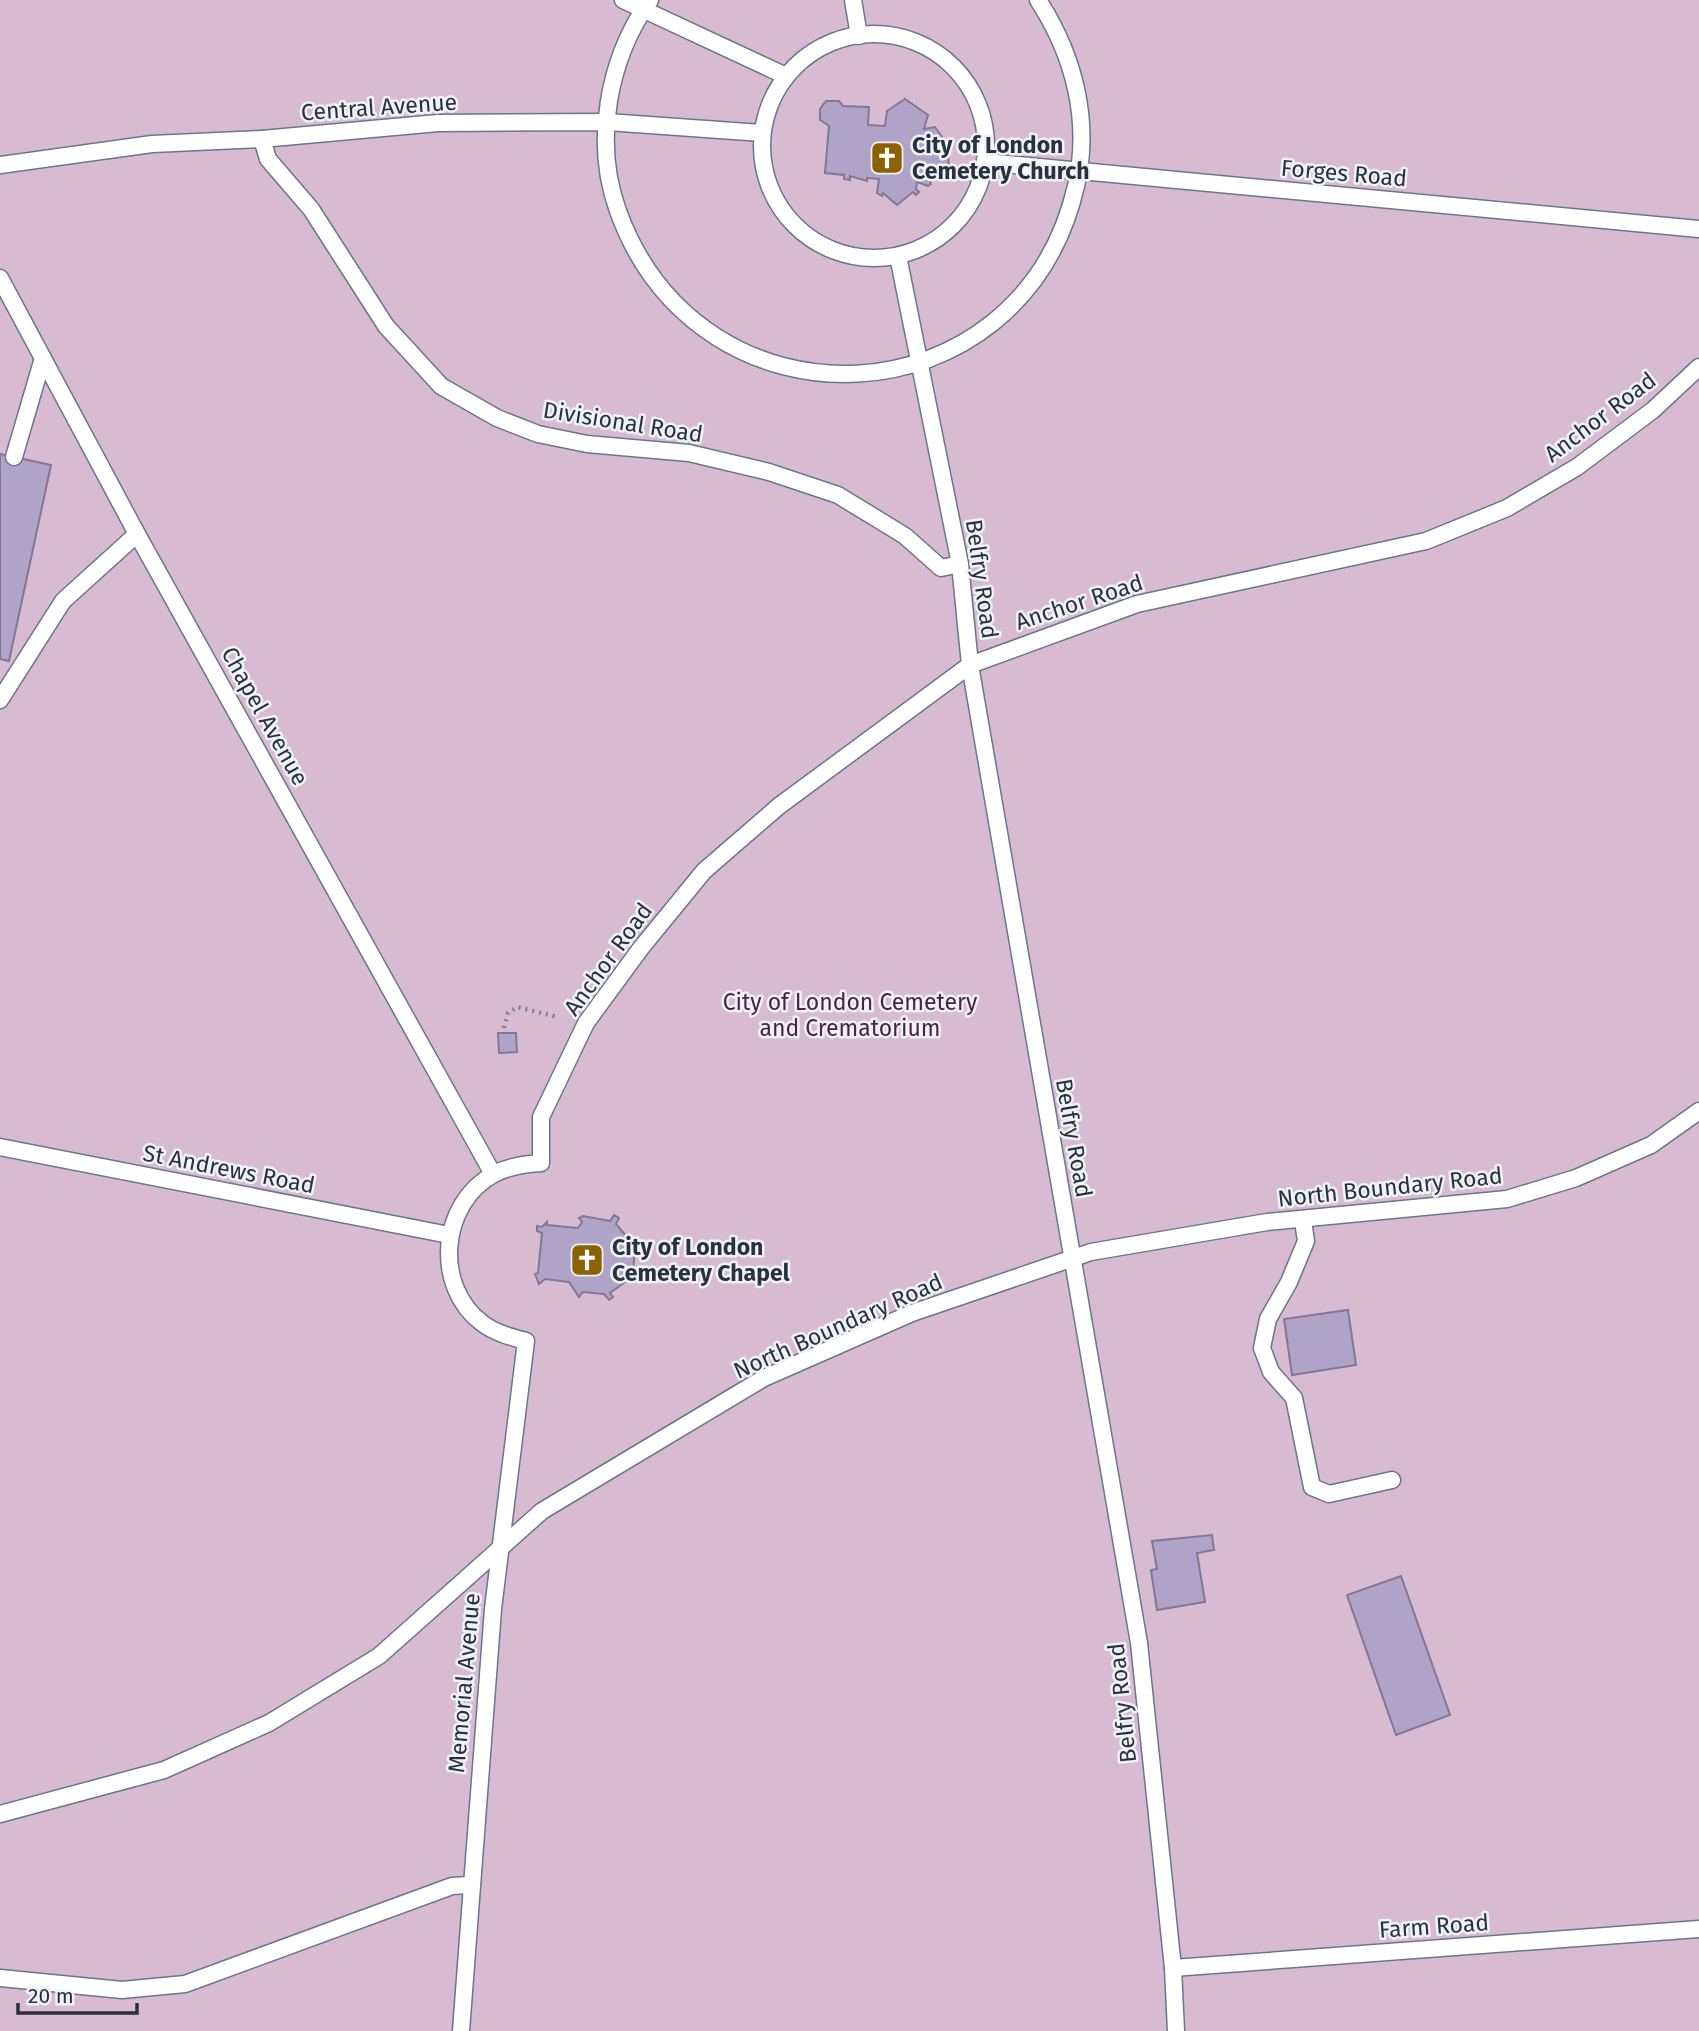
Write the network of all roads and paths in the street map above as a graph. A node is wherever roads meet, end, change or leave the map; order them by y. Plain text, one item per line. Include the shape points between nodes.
1 (623, 0) edge
2 (853, 0) edge
3 (1038, 0) edge
4 (647, 5) edge
5 (859, 36) junction
6 (786, 76) junction
7 (607, 122) junction
8 (762, 133) junction
9 (262, 139) junction
10 (985, 162) junction
11 (0, 165) edge
12 (1079, 172) junction
13 (1699, 229) edge
14 (898, 256) junction
15 (0, 278) edge
16 (43, 358) junction
17 (917, 364) junction
18 (1699, 367) edge
19 (14, 457) dead end
20 (137, 534) junction
21 (960, 564) junction
22 (970, 664) junction
23 (0, 700) edge
24 (586, 1023) junction
25 (504, 1028) dead end
26 (1699, 1111) edge
27 (0, 1147) edge
28 (493, 1174) junction
29 (1303, 1221) junction
30 (449, 1235) junction
31 (1072, 1259) junction
32 (1392, 1480) dead end
33 (500, 1548) junction
34 (0, 1814) edge
35 (470, 1885) junction
36 (1699, 1929) edge
37 (1173, 1968) junction
38 (0, 1978) edge
39 (461, 2031) edge
40 (1176, 2031) edge

1 - 4 lane
2 - 5 lane
3 - 12 lane via 1068,58 1078,95 1082,133
4 - 6 lane
4 - 7 lane via 620,60
5 - 6 lane via 822,47
5 - 10 lane via 890,35 923,45 952,65 973,94 985,127
6 - 8 lane via 770,103
7 - 8 lane, Central Avenue
7 - 9 lane, Central Avenue via 438,123
7 - 17 lane via 611,186 626,234 644,268 696,324 728,346 800,372 838,376
8 - 14 lane via 764,169 776,202 799,230 829,250 863,258
9 - 11 lane, Central Avenue via 152,144
9 - 21 lane, Divisional Road via 268,159 312,209 386,326 441,386 497,418 538,434 587,444 689,453 838,495 905,536 941,568
10 - 12 lane, Forges Road
10 - 14 lane via 976,195 957,223 931,243
12 - 13 lane, Forges Road
12 - 17 lane via 1071,209 1037,278 982,332
14 - 17 lane, Belfry Road
15 - 16 lane, Chapel Avenue
16 - 19 lane
16 - 20 lane, Chapel Avenue
17 - 21 lane, Belfry Road
18 - 22 lane, Anchor Road via 1654,410 1577,467 1507,508 1426,541 1137,604
20 - 23 lane via 63,601
20 - 28 lane, Chapel Avenue
21 - 22 lane, Belfry Road
22 - 24 lane, Anchor Road via 779,806 704,871
22 - 31 lane, Belfry Road
24 - 25 path via 517,1007 508,1013
24 - 28 lane, Anchor Road via 541,1117 541,1163 516,1165
26 - 29 lane, North Boundary Road via 1651,1144 1576,1178 1507,1199
27 - 30 lane, St Andrews Road
28 - 30 lane via 473,1190
29 - 31 lane, North Boundary Road via 1267,1222
29 - 32 lane via 1306,1241 1268,1319 1262,1348 1271,1372 1294,1398 1312,1487 1329,1494
30 - 33 lane, Memorial Avenue via 453,1284 465,1305 482,1323 526,1341
31 - 33 lane, North Boundary Road via 912,1313 764,1378 542,1511
31 - 37 lane, Belfry Road via 1139,1643
33 - 34 lane, North Boundary Road via 379,1656 270,1723 164,1770
33 - 35 lane, Memorial Avenue
35 - 38 lane via 452,1886 185,1984 122,1990
35 - 39 lane, Memorial Avenue
36 - 37 lane, Farm Road
37 - 40 lane, Belfry Road

